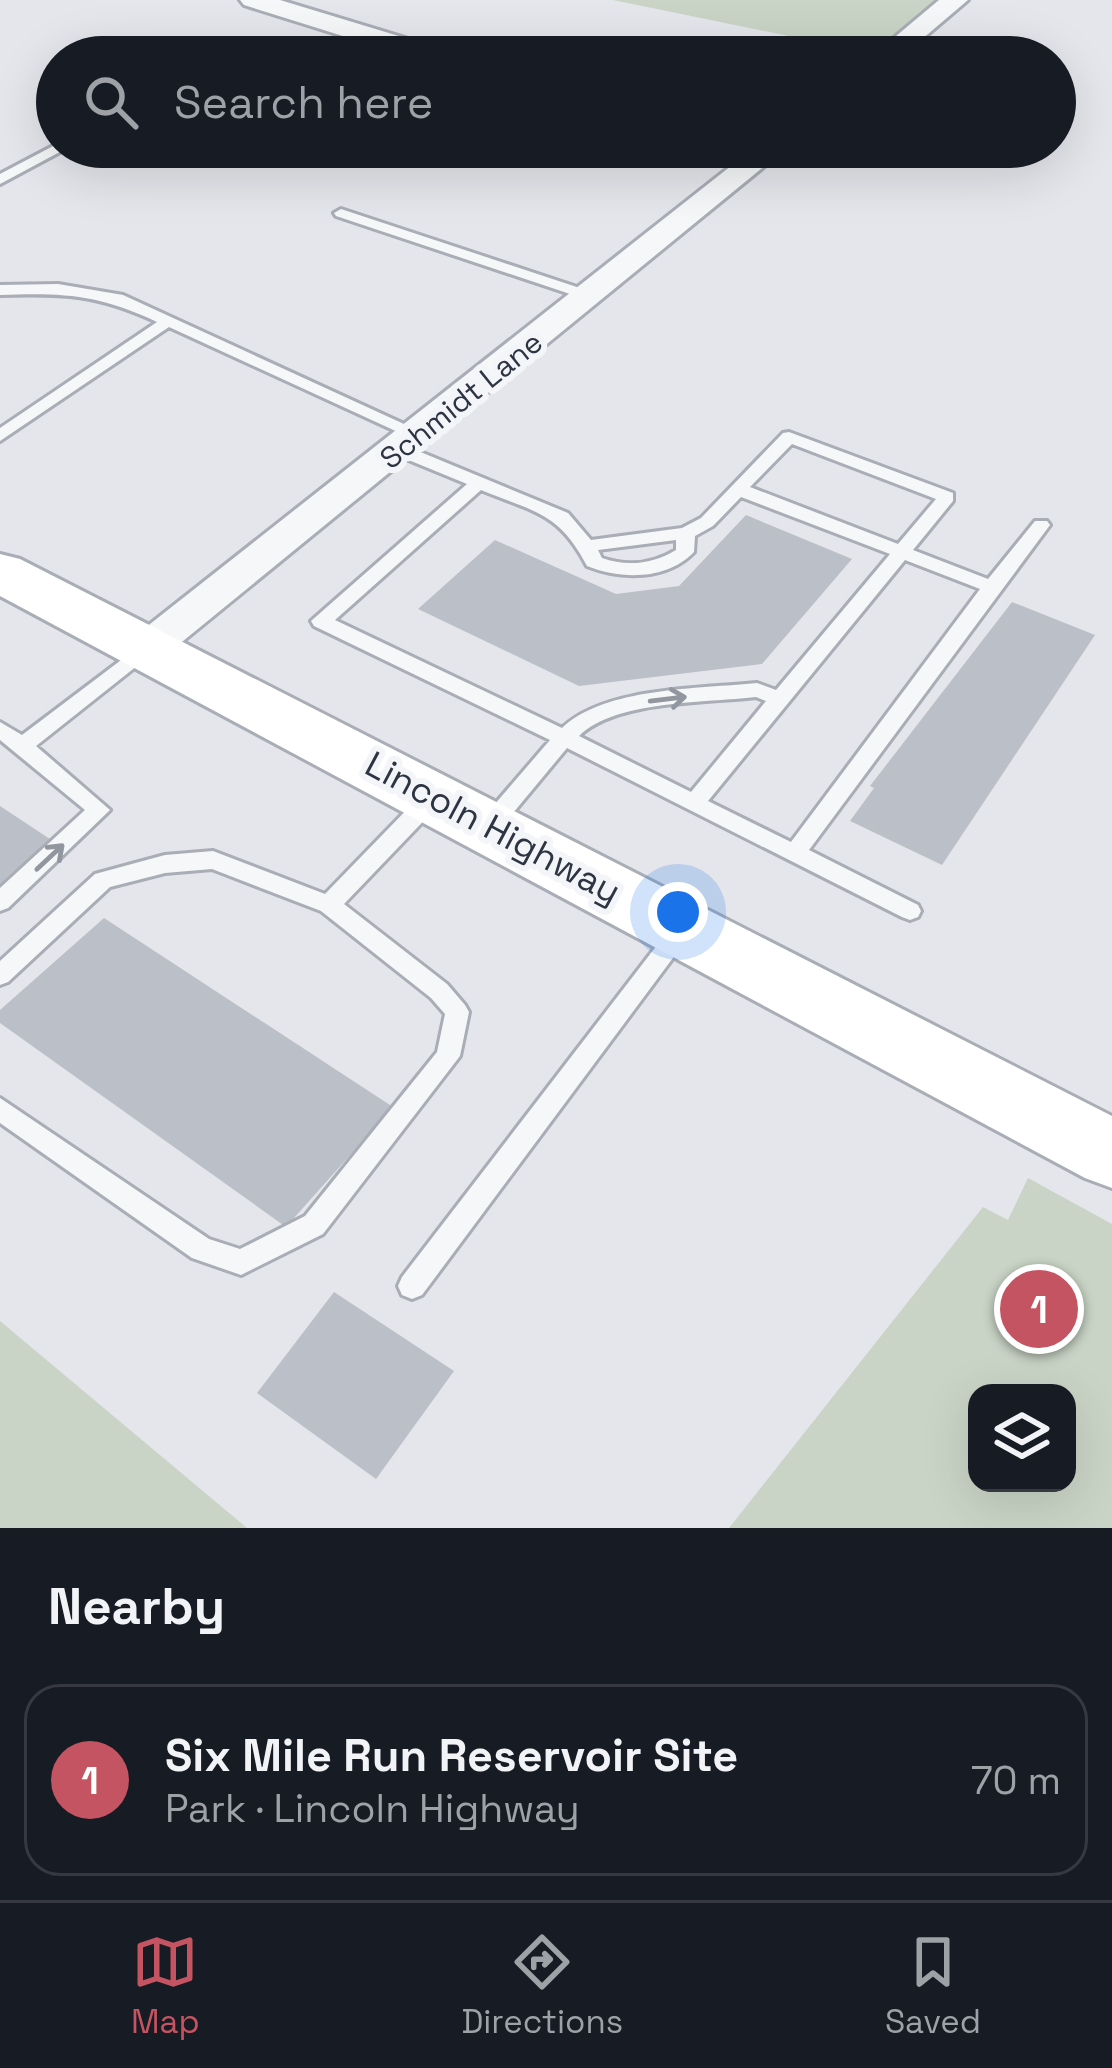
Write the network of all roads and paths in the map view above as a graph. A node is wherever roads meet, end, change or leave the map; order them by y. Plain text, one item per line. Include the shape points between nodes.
1 (253, 0) edge
2 (955, 0) edge
3 (370, 36) edge
4 (910, 36) edge
5 (36, 161) edge
6 (747, 168) edge
7 (0, 180) edge
8 (341, 213) dead end
9 (0, 290) edge
10 (590, 296) junction
11 (168, 321) junction
12 (0, 436) edge
13 (409, 442) junction
14 (479, 483) junction
15 (738, 489) junction
16 (1041, 525) dead end
17 (902, 551) junction
18 (0, 572) edge
19 (992, 587) junction
20 (146, 649) junction
21 (780, 699) junction
22 (0, 729) edge
23 (564, 737) junction
24 (22, 746) junction
25 (693, 804) junction
26 (462, 810) junction
27 (794, 855) junction
28 (0, 902) edge
29 (329, 905) junction
30 (910, 911) dead end
31 (682, 929) junction
32 (0, 975) edge
33 (0, 1109) edge
34 (1112, 1154) edge
35 (412, 1286) dead end

1 - 3 street
2 - 4 street
5 - 7 lane
6 - 10 street, Schmidt Lane
8 - 10 lane
9 - 11 lane via 118,298
10 - 13 street, Schmidt Lane
11 - 12 lane
11 - 13 lane
13 - 14 lane
13 - 20 street, Schmidt Lane
14 - 15 lane via 562,517 594,562 611,571 672,563 685,552 686,533
14 - 23 lane via 321,621
15 - 17 lane
15 - 17 lane via 788,437 947,497
16 - 19 lane
17 - 19 lane
17 - 21 lane
18 - 20 main road, Lincoln Highway
19 - 27 lane
20 - 24 lane
20 - 26 main road, Lincoln Highway
23 -> 21 lane via 585,718 635,704 757,690
21 - 25 lane
22 - 24 lane
23 - 25 lane
23 - 26 lane
28 -> 24 lane via 99,810
25 - 27 lane
26 - 29 lane
26 - 31 main road, Lincoln Highway
27 - 30 lane
29 - 32 lane via 213,860 153,867 103,880
29 - 33 lane via 457,1012 448,1056 314,1225 241,1262 201,1249
31 - 34 main road, Lincoln Highway
31 - 35 lane

